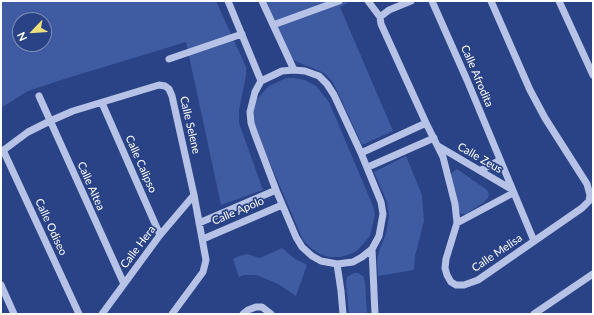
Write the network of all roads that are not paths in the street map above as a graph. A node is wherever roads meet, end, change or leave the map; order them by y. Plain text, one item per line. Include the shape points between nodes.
1 (228, 1) edge
2 (262, 1) edge
3 (339, 1) edge
4 (368, 1) edge
5 (411, 1) edge
6 (432, 1) edge
7 (491, 1) edge
8 (559, 1) edge
9 (380, 17) junction
10 (273, 25) junction
11 (242, 34) junction
12 (168, 59) dead end
13 (294, 70) junction
14 (593, 75) edge
15 (261, 82) junction
16 (39, 96) dead end
17 (102, 103) junction
18 (50, 120) junction
19 (426, 123) junction
20 (434, 138) junction
21 (438, 146) junction
22 (2, 151) edge
23 (361, 153) junction
24 (500, 160) junction
25 (368, 167) junction
26 (481, 170) junction
27 (276, 190) junction
28 (512, 191) junction
29 (194, 195) junction
30 (282, 204) junction
31 (199, 223) junction
32 (457, 223) junction
33 (160, 235) junction
34 (203, 239) junction
35 (534, 241) junction
36 (372, 249) junction
37 (337, 264) junction
38 (593, 274) edge
39 (1, 284) edge
40 (124, 284) junction
41 (546, 306) junction
42 (14, 314) edge
43 (79, 314) edge
44 (102, 314) edge
45 (172, 314) edge
46 (243, 314) edge
47 (271, 314) edge
48 (344, 314) edge
49 (375, 314) edge
50 (534, 314) edge
51 (548, 314) edge

1 - 11 street
2 - 10 street
3 - 10 street
4 - 9 street, Calle Melisa
5 - 9 street via 389,10
6 - 24 street, Calle Afrodita
7 - 35 street, Calle Melisa via 534,97 587,184 590,195 582,208
8 - 14 street
9 - 19 street, Calle Melisa
10 - 13 street
11 - 12 street
11 - 15 street
13 - 15 street via 282,71
13 - 23 street via 318,76 327,84
15 - 27 street via 252,102 251,123
16 - 18 street, Calle Altea
17 - 18 street, Calle Selene
17 - 29 street, Calle Selene via 159,85 169,89
17 - 33 street, Calle Calipso
18 - 22 street, Calle Selene
18 - 40 street, Calle Altea
19 - 20 street, Calle Melisa
19 - 23 street
20 - 21 street, Calle Melisa
20 - 25 street
21 - 26 street, Calle Zeus
21 - 32 street, Calle Melisa via 451,185
22 - 43 street, Calle Odiseo
23 - 25 street
24 - 26 street
24 - 28 street, Calle Afrodita
25 - 36 street via 383,214 379,236
26 - 28 street, Calle Zeus
27 - 30 street
27 - 31 street, Calle Apolo
28 - 32 street
28 - 35 street, Calle Afrodita
29 - 31 street, Calle Selene
29 - 33 street, Calle Hera
30 - 34 street, Calle Apolo
30 - 37 street via 302,247 320,261
31 - 34 street, Calle Selene
32 - 35 street, Calle Melisa via 445,268 451,282 456,285 478,280
33 - 40 street, Calle Hera
34 - 45 street, Calle Selene via 206,260 203,272
36 - 37 street via 353,262
36 - 49 street
37 - 48 street
38 - 41 street
39 - 42 street
40 - 44 street, Calle Hera
41 - 50 street
41 - 51 street
46 - 47 street via 256,307 262,307

